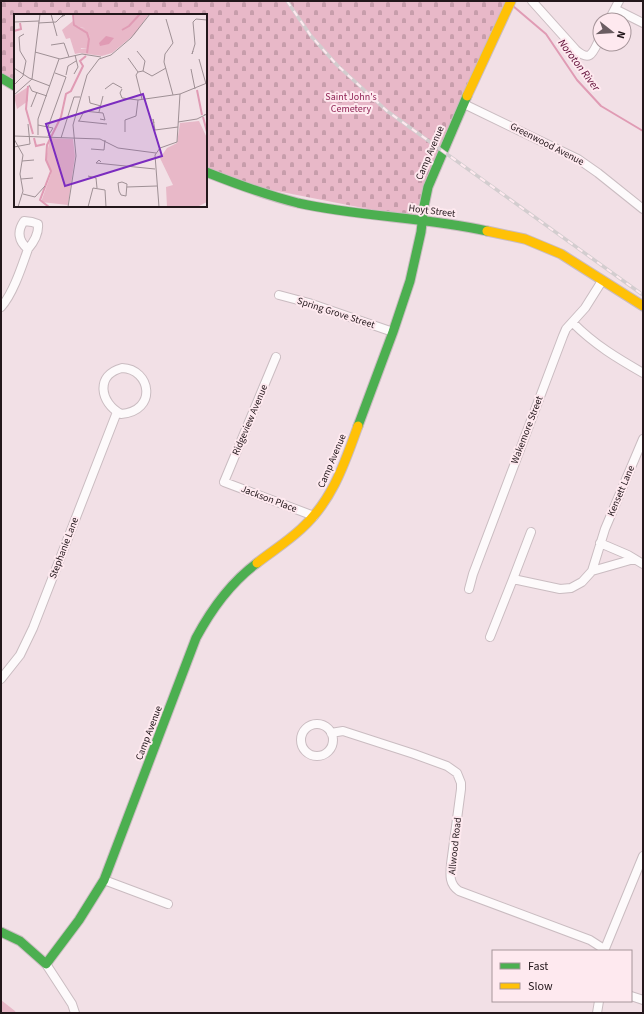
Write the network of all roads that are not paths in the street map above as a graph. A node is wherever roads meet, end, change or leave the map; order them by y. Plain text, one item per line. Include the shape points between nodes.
1 (532, 1) edge
2 (619, 1) edge
3 (510, 4) edge
4 (615, 9) junction
5 (613, 12) edge
6 (643, 23) edge
7 (592, 52) edge
8 (1, 78) edge
9 (14, 85) edge
10 (464, 104) junction
11 (207, 172) edge
12 (643, 208) edge
13 (423, 220) junction
14 (28, 249) dead end
15 (602, 280) junction
16 (279, 295) dead end
17 (643, 306) edge
18 (1, 307) edge
19 (573, 323) junction
20 (393, 332) junction
21 (276, 357) dead end
22 (643, 374) edge
23 (117, 412) junction
24 (643, 440) edge
25 (224, 482) joint
26 (314, 516) junction
27 (531, 532) dead end
28 (600, 543) junction
29 (634, 559) junction
30 (643, 564) edge
31 (592, 571) junction
32 (513, 579) junction
33 (469, 589) dead end
34 (490, 637) dead end
35 (1, 679) edge
36 (332, 733) junction
37 (643, 856) edge
38 (104, 880) junction
39 (168, 904) dead end
40 (1, 932) edge
41 (604, 950) edge
42 (46, 964) junction
43 (632, 996) edge
44 (643, 1000) edge
45 (599, 1002) edge
46 (75, 1013) edge
47 (597, 1013) edge

1 - 7 street via 583,56
2 - 4 street
3 - 10 street, Camp Avenue
4 - 5 street
4 - 6 street
8 - 9 street
10 - 12 street, Greenwood Avenue via 578,159
10 - 13 street, Camp Avenue via 428,187
11 - 13 street, Hoyt Street via 252,190 299,202 364,214
13 - 15 street, Hoyt Street via 525,238 561,254
13 - 20 street, Camp Avenue via 410,281
14 - 18 street via 16,281
15 - 17 street, Hoyt Street
15 - 19 street, Wakemore Street
16 - 20 street, Spring Grove Street
19 - 22 street via 600,347
19 - 33 street, Wakemore Street via 566,329 559,344
20 - 26 street, Camp Avenue via 339,477 328,498
21 - 25 street, Ridgeview Avenue
23 - 23 street via 104,395 103,386 111,374 127,368 141,376 146,388 145,398 134,412
23 - 35 street, Stephanie Lane via 33,628 20,655
24 - 28 street, Kensett Lane
25 - 26 street, Jackson Place
26 - 38 street, Camp Avenue via 237,579 207,616 196,638
27 - 32 street
28 - 29 street
28 - 31 street, Kensett Lane
29 - 30 street
29 - 31 street
31 - 32 street via 582,582 571,588 560,589
32 - 34 street
36 - 36 street, Allwood Road via 319,724 308,726 301,739 303,748 310,755 324,754 331,748
36 - 41 street, Allwood Road via 343,731 453,769 460,779 461,789 451,869 454,888 590,940
37 - 41 street
38 - 39 street
38 - 42 street, Camp Avenue via 79,920
40 - 42 street via 17,939
42 - 46 street via 72,1004
43 - 44 street
45 - 47 street

